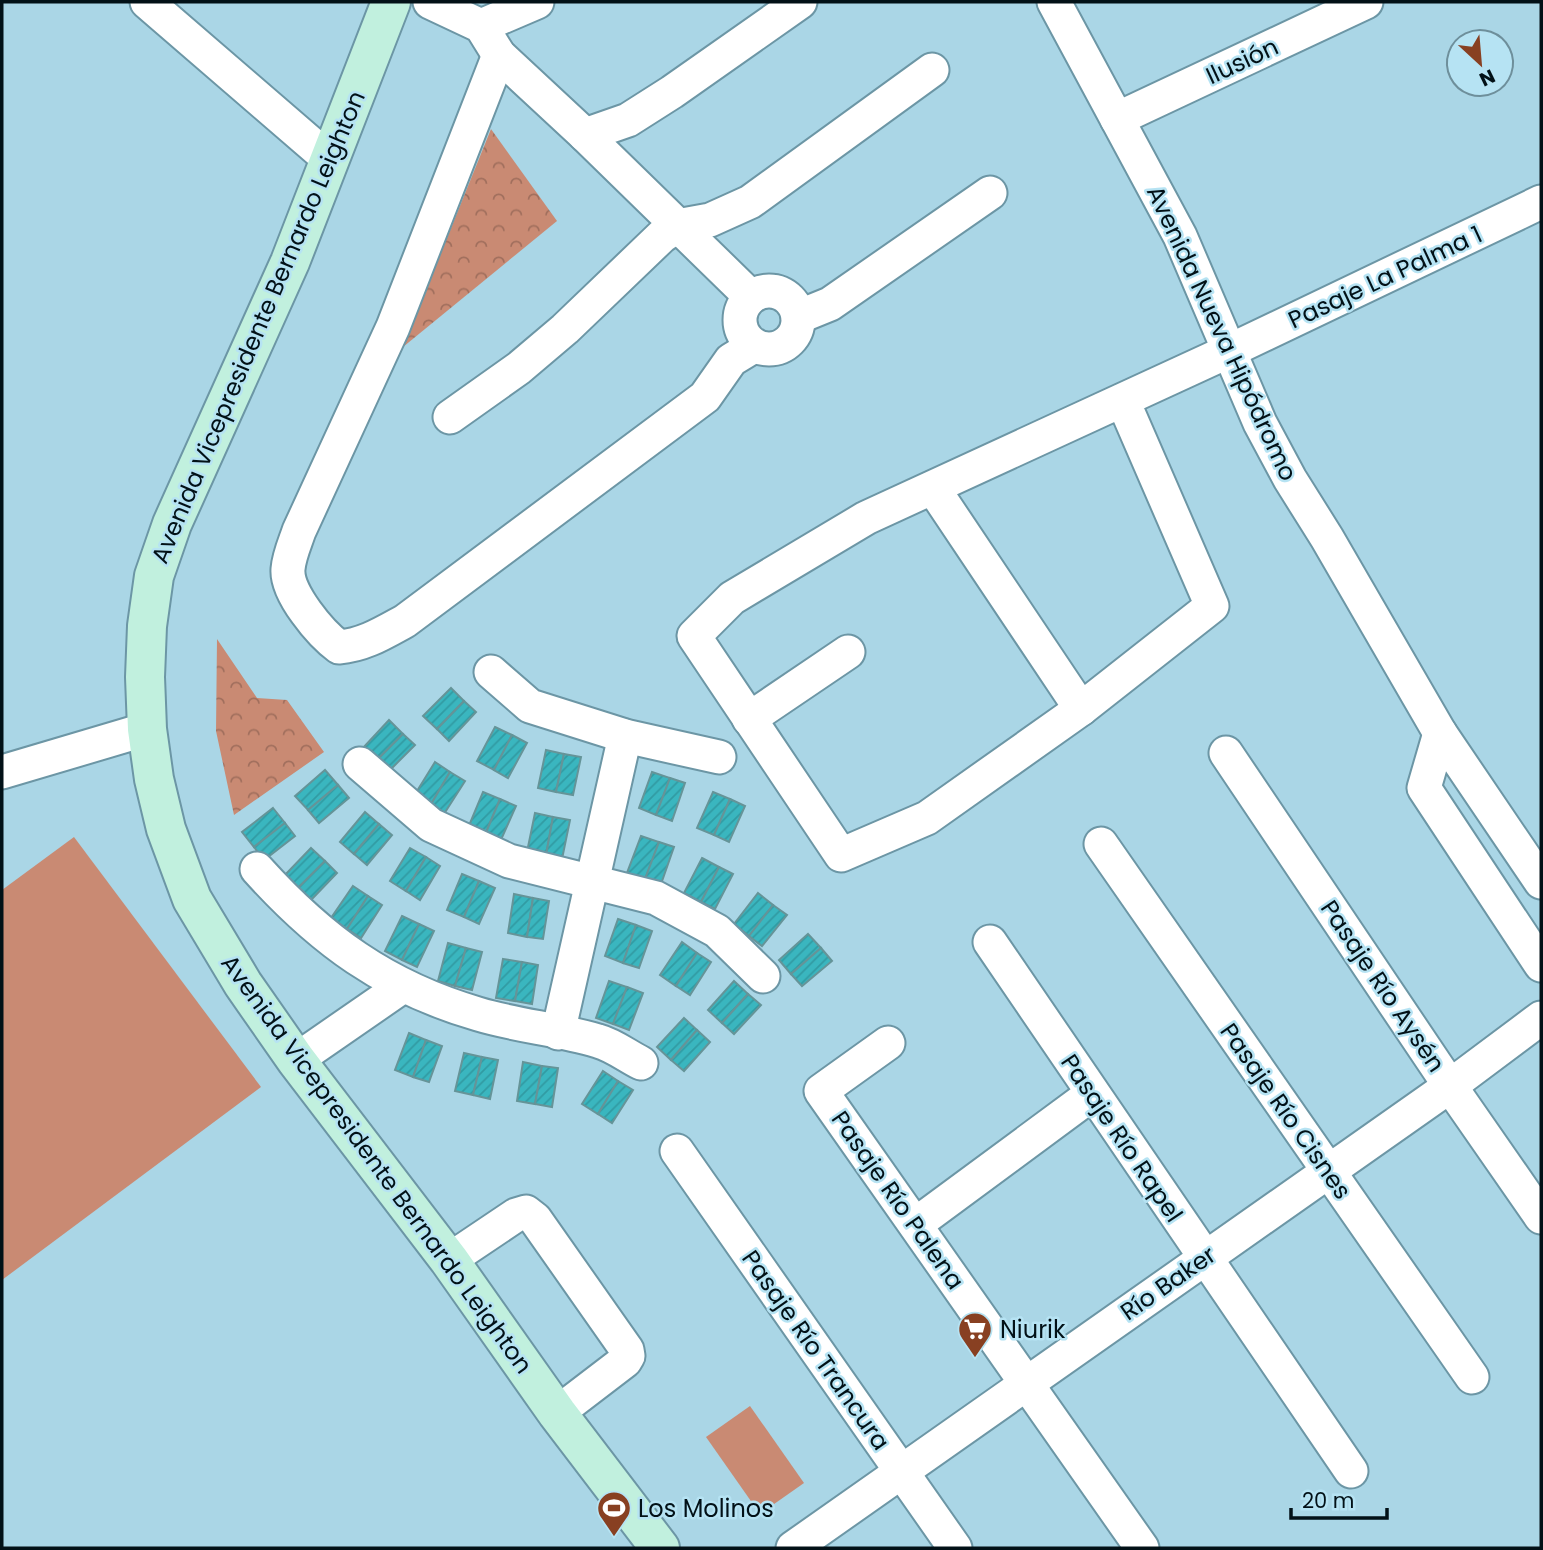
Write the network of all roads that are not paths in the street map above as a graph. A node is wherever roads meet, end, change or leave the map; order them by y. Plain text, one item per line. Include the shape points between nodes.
1 (147, 2) edge
2 (391, 2) edge
3 (430, 2) edge
4 (537, 2) edge
5 (800, 2) edge
6 (1054, 2) edge
7 (1366, 2) edge
8 (481, 26) junction
9 (499, 55) junction
10 (932, 69) dead end
11 (1117, 119) junction
12 (585, 135) junction
13 (330, 160) junction
14 (990, 193) dead end
15 (1541, 202) edge
16 (677, 226) junction
17 (751, 297) junction
18 (798, 317) junction
19 (754, 346) junction
20 (1229, 351) junction
21 (1123, 401) junction
22 (450, 417) dead end
23 (933, 488) junction
24 (848, 652) dead end
25 (491, 672) dead end
26 (1081, 709) junction
27 (750, 719) junction
28 (147, 729) junction
29 (1440, 733) junction
30 (625, 736) junction
31 (1226, 753) dead end
32 (719, 757) dead end
33 (360, 764) dead end
34 (2, 772) edge
35 (1101, 844) dead end
36 (257, 869) dead end
37 (593, 881) junction
38 (1541, 882) edge
39 (990, 942) dead end
40 (1541, 965) edge
41 (763, 976) dead end
42 (402, 986) junction
43 (1541, 1018) edge
44 (558, 1033) junction
45 (888, 1043) dead end
46 (296, 1060) junction
47 (641, 1063) dead end
48 (1450, 1086) junction
49 (1092, 1094) junction
50 (677, 1151) dead end
51 (1328, 1172) junction
52 (1541, 1217) edge
53 (916, 1224) junction
54 (1203, 1258) junction
55 (449, 1260) junction
56 (1472, 1377) dead end
57 (1027, 1384) junction
58 (557, 1413) junction
59 (1350, 1471) dead end
60 (903, 1473) junction
61 (660, 1548) edge
62 (793, 1548) edge
63 (955, 1548) edge
64 (1142, 1548) edge

1 - 13 street
2 - 13 main road, Avenida Vicepresidente Bernardo Leighton
3 - 8 street
4 - 8 street
5 - 12 street via 628,120
6 - 11 street, Avenida Nueva Hipódromo
7 - 11 street, Ilusión
8 - 9 street
9 - 12 street
9 - 19 street via 393,327 291,556 291,586 327,638 339,647 355,646 405,621 705,397 731,360
10 - 16 street via 750,202 710,220
11 - 20 street, Avenida Nueva Hipódromo via 1180,236
12 - 16 street
13 - 28 main road, Avenida Vicepresidente Bernardo Leighton via 290,262 172,524 155,576 147,626
14 - 18 street via 830,304
15 - 20 street, Pasaje La Palma 1
16 - 17 street
16 - 22 street via 519,368
17 - 18 street via 767,290 784,295
17 - 19 street via 744,304 740,322
18 - 19 street via 794,334 781,347
20 - 21 street, Pasaje La Palma 1
20 - 29 street, Avenida Nueva Hipódromo via 1290,479
21 - 23 street, Pasaje La Palma 1
21 - 26 street via 1212,607
23 - 26 street
23 - 27 street, Pasaje La Palma 1 via 866,518 732,598 694,636
24 - 27 street
25 - 30 street via 530,706
26 - 27 street via 927,817 841,855
28 - 34 street
28 - 46 main road, Avenida Vicepresidente Bernardo Leighton via 166,829 192,899
29 - 38 street, Avenida Nueva Hipódromo
29 - 40 street via 1424,788
30 - 32 street
30 - 37 street
31 - 48 street, Pasaje Río Aysén
33 - 37 street via 431,825 509,861
35 - 51 street, Pasaje Río Cisnes
36 - 42 street via 326,937
37 - 41 street via 656,898 717,931
37 - 44 street
39 - 49 street, Pasaje Río Rapel
42 - 44 street via 479,1015
42 - 46 street
43 - 48 street, Río Baker
44 - 47 street via 601,1041
45 - 53 street, Pasaje Río Palena via 821,1091
46 - 55 main road, Avenida Vicepresidente Bernardo Leighton
48 - 51 street, Río Baker
48 - 52 street, Pasaje Río Aysén
49 - 53 street
49 - 54 street, Pasaje Río Rapel
50 - 60 street, Pasaje Río Trancura
51 - 54 street, Río Baker
51 - 56 street, Pasaje Río Cisnes
53 - 57 street, Pasaje Río Palena
54 - 57 street, Río Baker
54 - 59 street, Pasaje Río Rapel
55 - 58 main road, Avenida Vicepresidente Bernardo Leighton
55 - 58 street via 526,1212 627,1350 625,1361
57 - 60 street, Río Baker
57 - 64 street, Pasaje Río Palena
58 - 61 main road, Avenida Vicepresidente Bernardo Leighton
60 - 62 street, Río Baker
60 - 63 street, Pasaje Río Trancura

